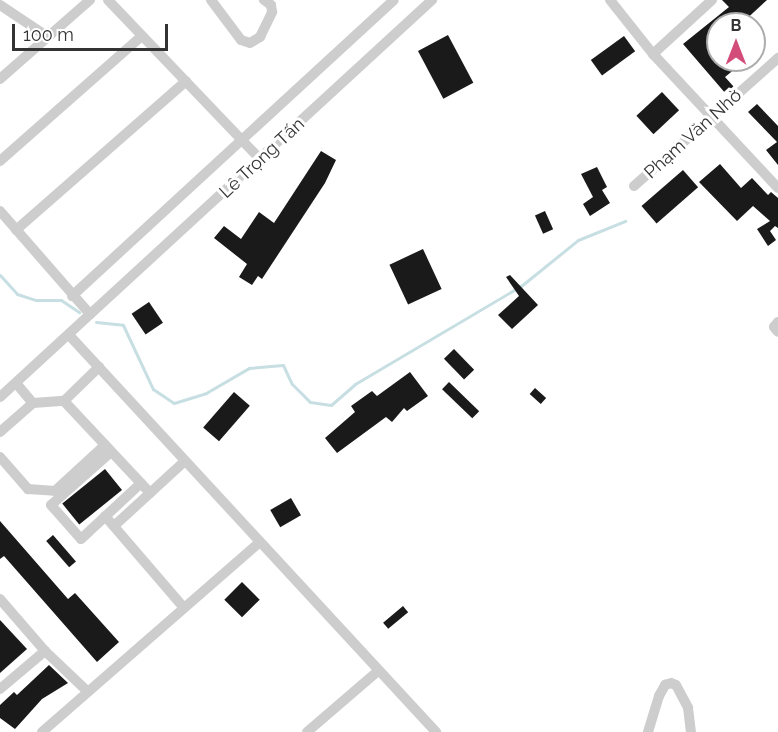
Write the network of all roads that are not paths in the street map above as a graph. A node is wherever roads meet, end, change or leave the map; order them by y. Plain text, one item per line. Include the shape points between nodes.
1 (90, 0) edge
2 (108, 0) edge
3 (211, 0) edge
4 (264, 0) edge
5 (394, 0) edge
6 (432, 0) edge
7 (610, 0) edge
8 (712, 0) edge
9 (0, 5) edge
10 (142, 36) junction
11 (48, 37) junction
12 (653, 54) junction
13 (778, 58) edge
14 (0, 79) edge
15 (186, 81) junction
16 (712, 117) junction
17 (244, 142) junction
18 (261, 160) junction
19 (0, 161) edge
20 (777, 184) edge
21 (634, 186) dead end
22 (0, 211) edge
23 (16, 230) junction
24 (72, 296) junction
25 (90, 314) junction
26 (778, 322) edge
27 (778, 332) edge
28 (69, 335) junction
29 (99, 367) junction
30 (16, 383) junction
31 (0, 397) edge
32 (64, 400) junction
33 (33, 403) junction
34 (0, 432) edge
35 (108, 448) junction
36 (0, 457) edge
37 (184, 461) junction
38 (141, 483) junction
39 (150, 493) junction
40 (105, 516) junction
41 (114, 526) junction
42 (260, 542) junction
43 (0, 599) edge
44 (184, 608) junction
45 (45, 651) junction
46 (378, 671) junction
47 (0, 689) edge
48 (88, 692) junction
49 (42, 732) edge
50 (308, 732) edge
51 (436, 732) edge
52 (648, 732) edge
53 (690, 732) edge

1 - 11 street
2 - 10 street
3 - 4 street via 241,40 250,43 260,37 272,12 271,5
5 - 17 street, Lê Trọng Tấn
6 - 18 street, Lê Trọng Tấn
7 - 12 street
8 - 12 street
9 - 11 street
10 - 15 street
10 - 19 street
11 - 14 street
12 - 16 street
13 - 16 street, Phạm Văn Nhờ
15 - 17 street
15 - 23 street
16 - 20 street
16 - 21 street, Phạm Văn Nhờ
17 - 18 street
17 - 24 street, Lê Trọng Tấn
18 - 25 street, Lê Trọng Tấn
22 - 23 street
23 - 24 street
24 - 25 street
25 - 28 street, Lê Trọng Tấn
26 - 27 street via 774,327
28 - 29 street
28 - 30 street, Lê Trọng Tấn
29 - 32 street
29 - 37 street
30 - 31 street, Lê Trọng Tấn
30 - 33 street
32 - 33 street
32 - 35 street
33 - 34 street
35 - 36 street via 55,491 28,489
35 - 38 street
35 - 40 street via 51,505 81,539
37 - 39 street
37 - 42 street
38 - 39 street
38 - 40 street
39 - 41 street
40 - 41 street
41 - 44 street
42 - 44 street
42 - 46 street
43 - 45 street
44 - 48 street
45 - 47 street
45 - 48 street
46 - 50 street
46 - 51 street
48 - 49 street
52 - 53 street via 659,696 665,685 671,683 676,685 688,708

